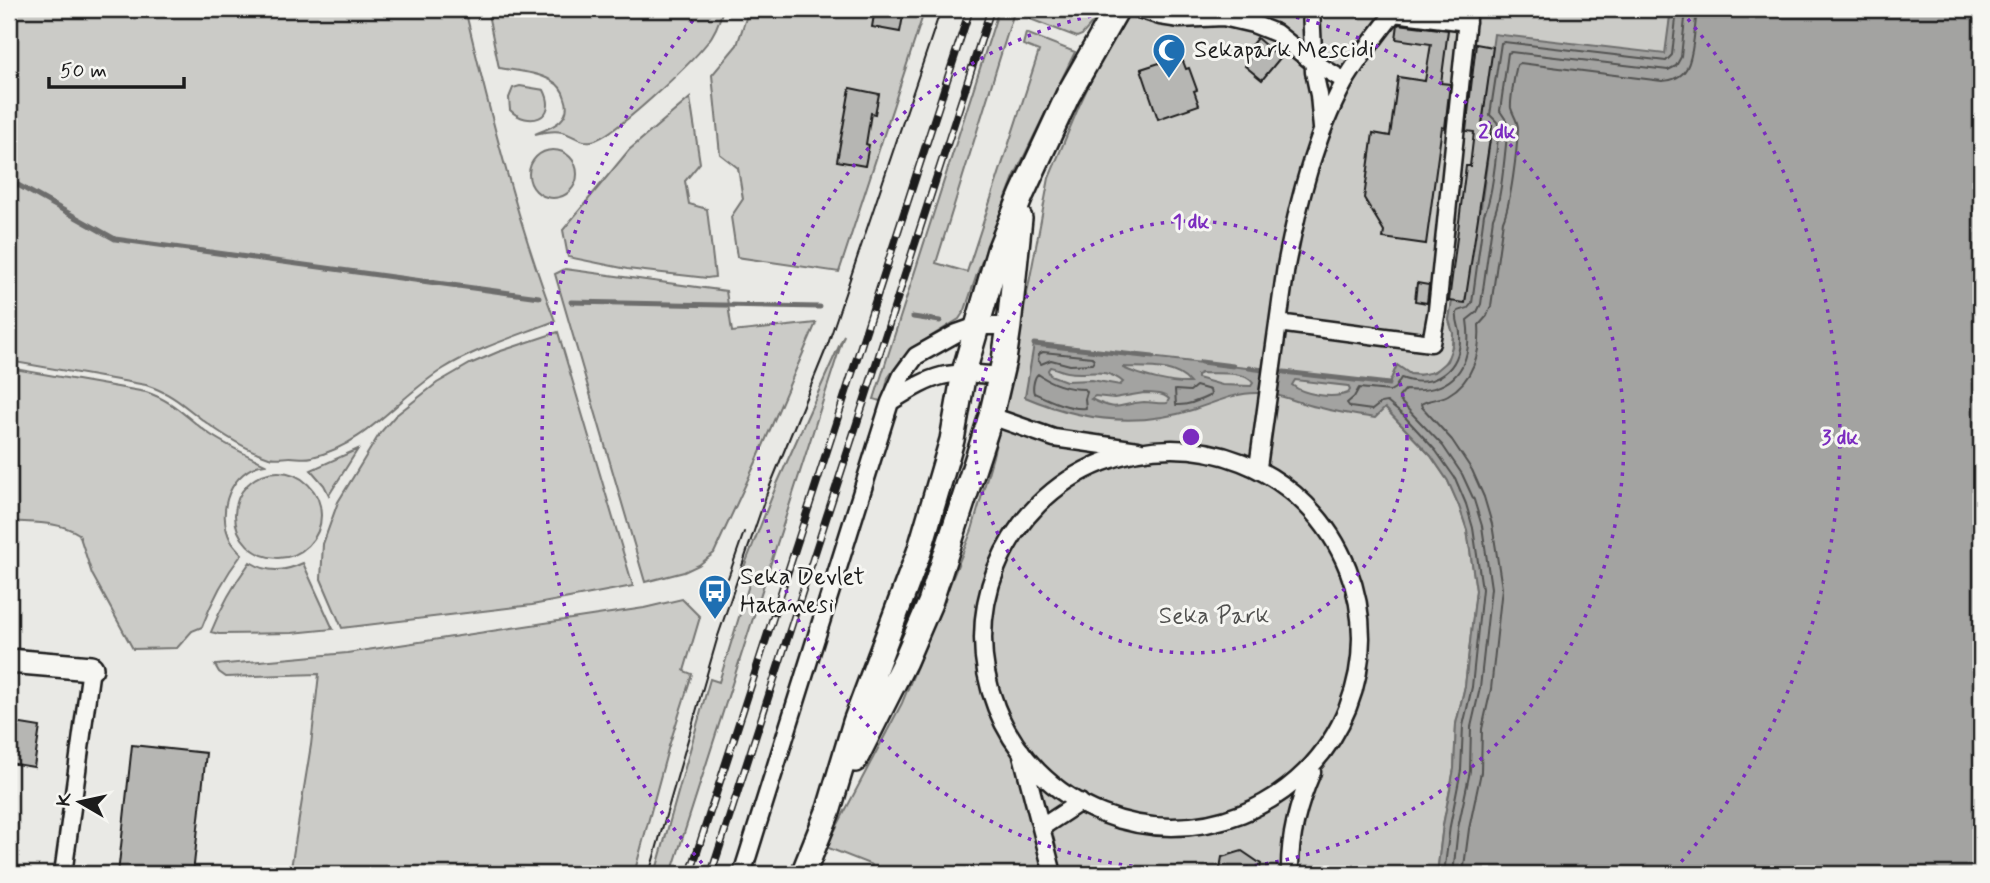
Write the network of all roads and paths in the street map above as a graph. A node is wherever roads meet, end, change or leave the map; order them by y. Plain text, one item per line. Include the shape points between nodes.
1 (1117, 9) edge
2 (1139, 9) edge
3 (1311, 9) edge
4 (1395, 11) edge
5 (1468, 16) edge
6 (1313, 62) junction
7 (1345, 81) junction
8 (1322, 131) junction
9 (1022, 194) junction
10 (1278, 323) junction
11 (977, 326) junction
12 (1009, 326) junction
13 (964, 372) junction
14 (1000, 376) junction
15 (890, 402) junction
16 (991, 416) junction
17 (1149, 452) junction
18 (1258, 467) junction
19 (9, 661) edge
20 (90, 668) joint
21 (1019, 743) junction
22 (1317, 761) junction
23 (1080, 802) junction
24 (829, 809) junction
25 (1042, 827) junction
26 (63, 874) edge
27 (742, 874) edge
28 (803, 874) edge
29 (1053, 874) edge
30 (1290, 874) edge

1 - 9 main road via 1068,95
2 - 6 street via 1180,19 1223,18 1253,24 1276,33
3 - 6 street
4 - 5 street
4 - 7 street
5 - 10 street via 1431,343
6 - 7 street
6 - 8 street
7 - 8 street
8 - 10 street via 1291,241
9 - 11 main road via 999,250
9 - 12 main road
10 - 18 street
11 - 12 street
11 - 13 main road
11 - 15 street via 916,356
12 - 14 main road
13 - 14 street
13 - 15 street via 925,380
13 - 24 main road via 953,440 919,552 855,722
14 - 16 main road
15 - 27 street
16 - 17 street via 1054,438
16 - 24 main road via 930,603
17 - 18 street via 1193,449 1225,454
17 - 21 street via 1105,464 1046,499 1027,517 997,560 983,610 981,644 988,686
18 - 22 street via 1300,495 1327,525 1343,554 1356,599 1360,649 1355,676 1341,719
19 - 20 main road
20 - 26 street
21 - 23 street via 1055,785
21 - 25 street
22 - 23 street via 1289,788 1252,811 1196,829 1171,831 1121,822
22 - 30 street via 1301,796
23 - 25 street
24 - 28 main road
25 - 29 street

